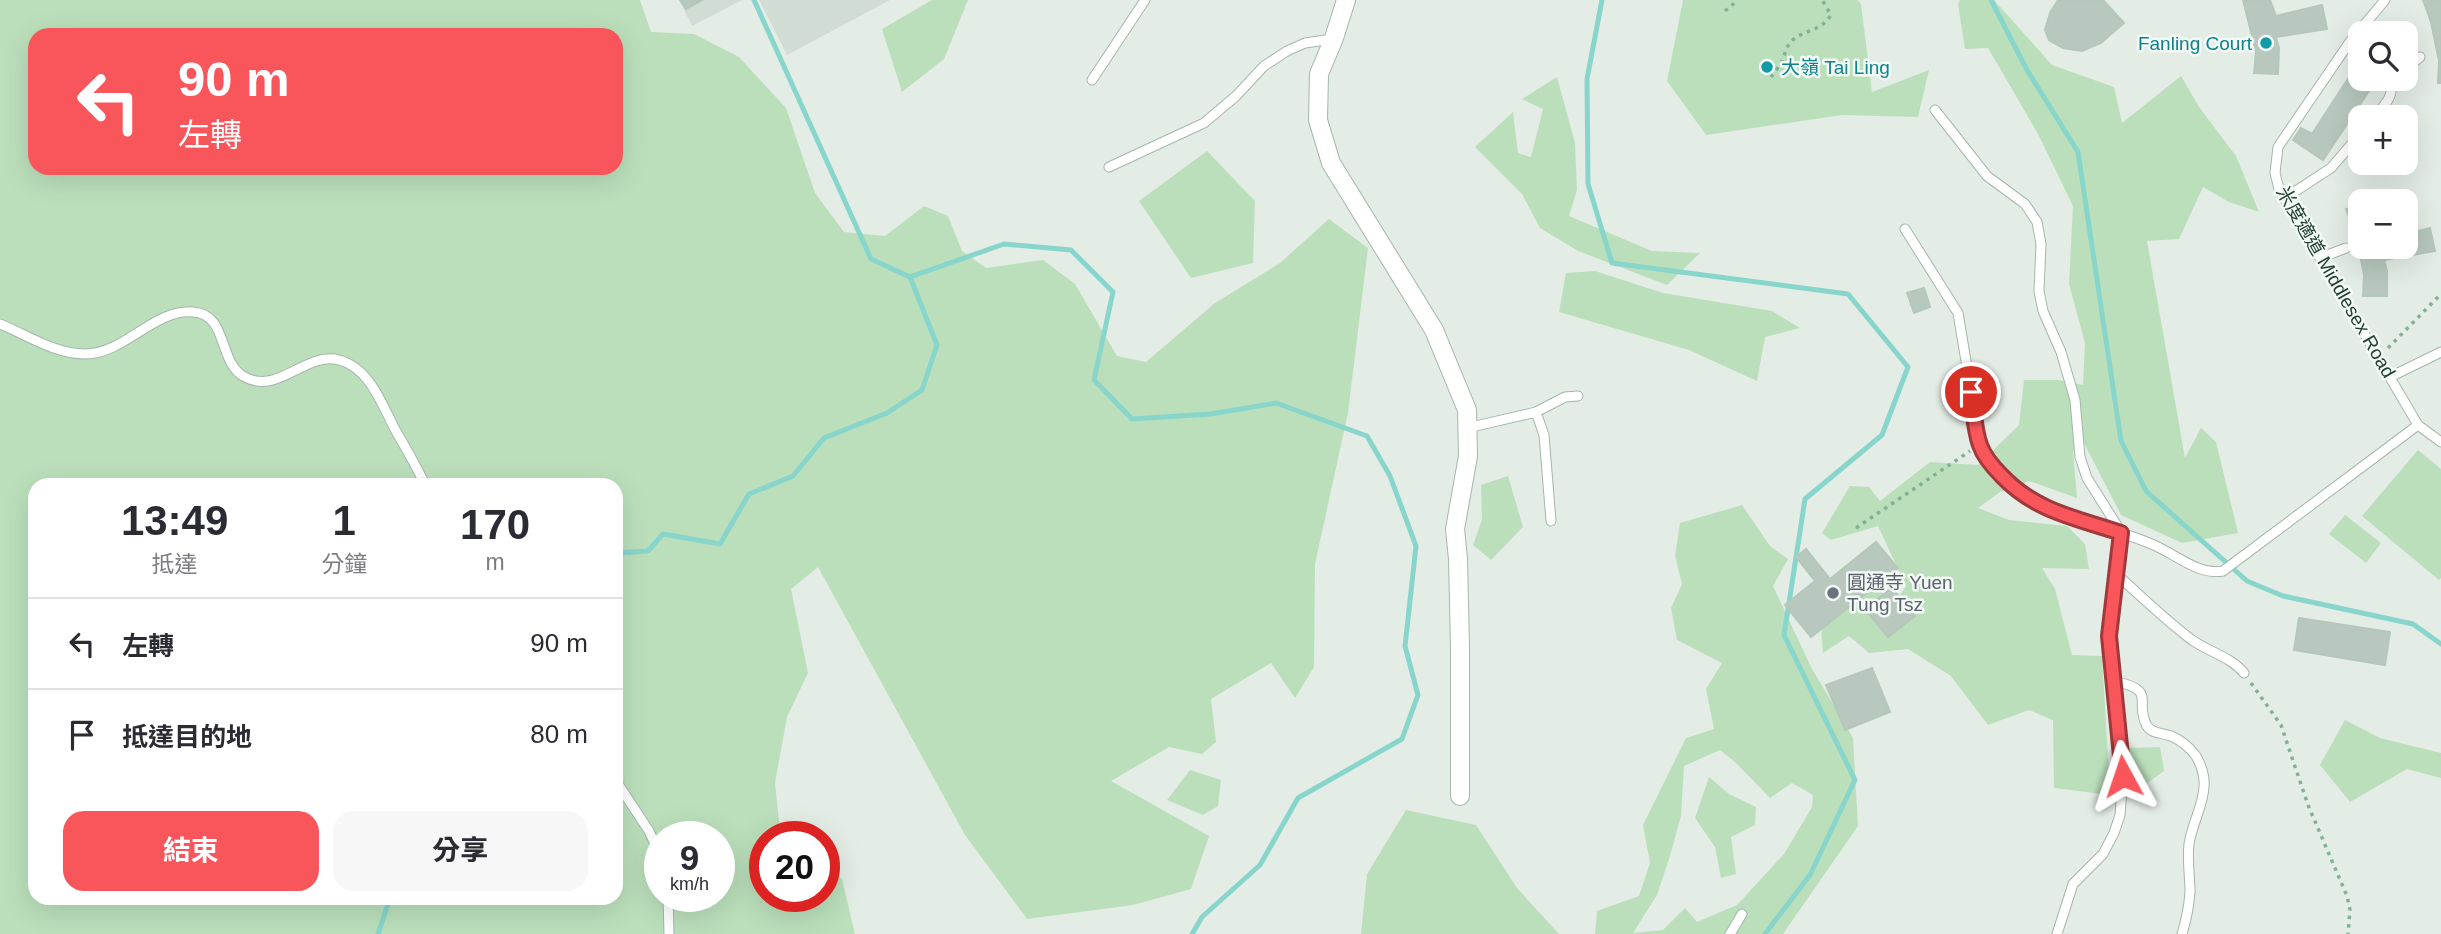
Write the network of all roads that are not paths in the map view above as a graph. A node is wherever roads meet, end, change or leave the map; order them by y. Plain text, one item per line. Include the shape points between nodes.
1 (1145, 0) edge
2 (1346, 0) edge
3 (2385, 0) edge
4 (2367, 21) edge
5 (1334, 38) junction
6 (2348, 44) edge
7 (1092, 80) dead end
8 (1935, 110) dead end
9 (2348, 148) edge
10 (1109, 167) dead end
11 (2285, 198) junction
12 (1905, 229) dead end
13 (2346, 248) dead end
14 (2320, 258) junction
15 (0, 324) edge
16 (2441, 352) edge
17 (2390, 377) junction
18 (1578, 396) dead end
19 (1536, 412) junction
20 (2418, 425) junction
21 (1467, 428) junction
22 (2441, 442) edge
23 (421, 478) edge
24 (1551, 521) dead end
25 (2121, 533) junction
26 (2116, 574) junction
27 (2244, 673) road end
28 (2114, 681) junction
29 (623, 792) edge
30 (1460, 796) dead end
31 (644, 823) edge
32 (668, 912) edge
33 (1742, 914) dead end
34 (668, 934) edge
35 (1730, 934) edge
36 (2057, 934) edge
37 (2182, 934) edge

1 - 7 lane
2 - 5 street
3 - 4 lane, 米度適道 Middlesex Road
5 - 10 lane via 1287,51 1204,123
5 - 21 street via 1319,74 1318,97 1318,120 1331,163 1434,330 1466,410
6 - 11 lane, 米度適道 Middlesex Road via 2278,147 2275,173
8 - 25 lane via 1987,176 2025,204 2037,222 2039,291 2076,400 2080,457 2087,478
9 - 11 lane via 2331,168
11 - 14 lane, 米度適道 Middlesex Road
12 - 25 lane via 1958,313 1980,444 1990,464 2026,498
13 - 14 lane
14 - 17 lane, 米度適道 Middlesex Road
15 - 23 lane via 58,349 90,354 167,317 192,311 214,323 235,369 250,379 270,381 321,361 340,360 374,389
16 - 17 lane
17 - 20 lane, 米度適道 Middlesex Road
18 - 19 lane via 1564,397
19 - 21 lane
19 - 24 lane via 1544,435
20 - 22 lane
20 - 25 lane via 2223,571 2210,573
21 - 30 street via 1468,456 1455,529
25 - 26 lane
26 - 27 lane via 2194,641
26 - 28 lane via 2109,636
28 - 36 lane via 2123,776 2120,815 2103,854 2073,884
28 - 37 lane via 2138,689 2147,725 2184,744 2203,773 2202,799 2189,845 2190,894
29 - 31 lane
32 - 34 lane
33 - 35 lane

